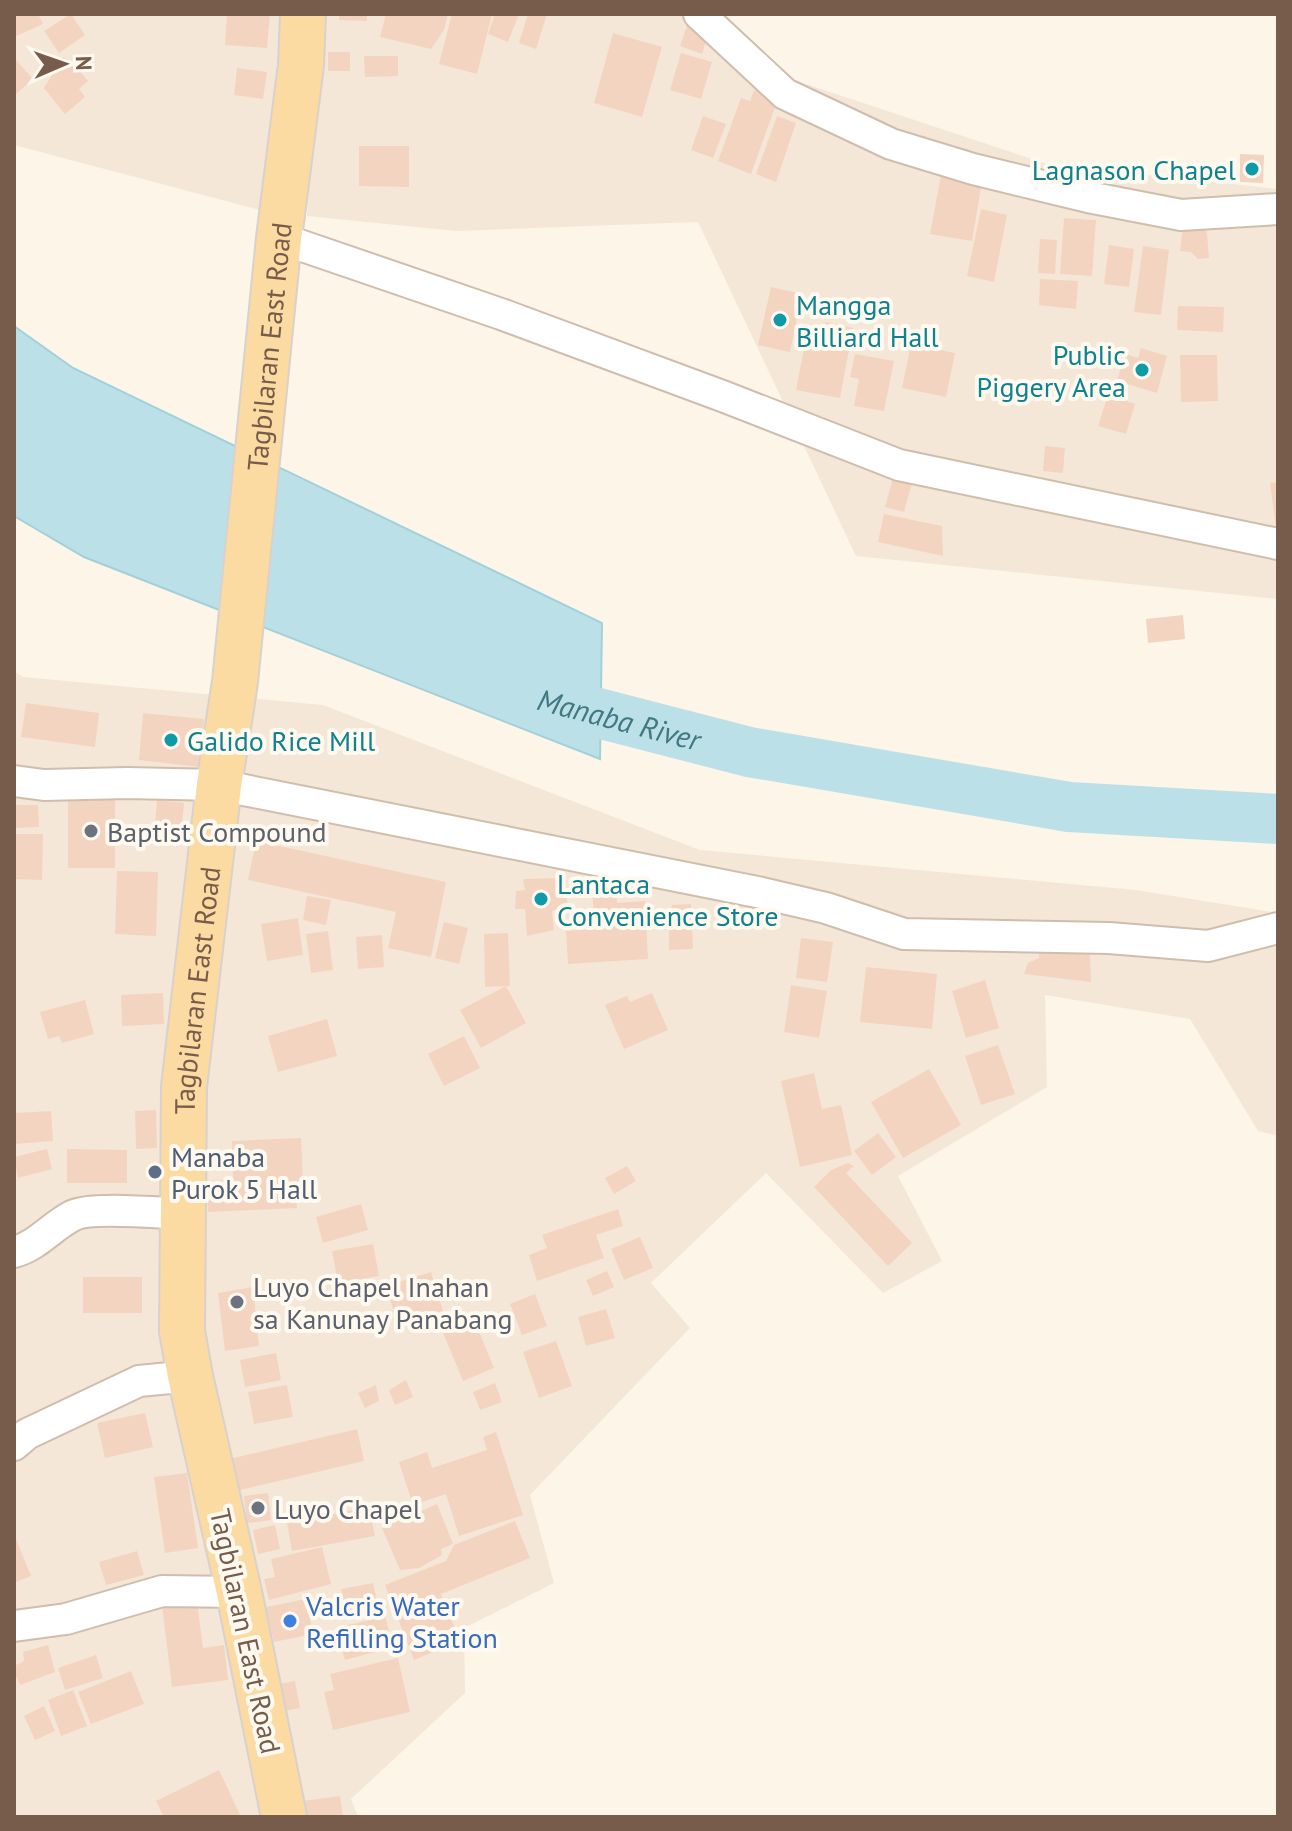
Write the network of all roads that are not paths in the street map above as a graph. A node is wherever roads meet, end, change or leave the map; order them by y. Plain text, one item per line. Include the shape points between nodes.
1 (303, 14) edge
2 (699, 14) edge
3 (1278, 209) edge
4 (278, 249) junction
5 (1278, 544) edge
6 (14, 781) edge
7 (219, 785) junction
8 (1278, 928) edge
9 (184, 1214) junction
10 (14, 1252) edge
11 (190, 1376) junction
12 (14, 1445) edge
13 (239, 1592) junction
14 (14, 1626) edge
15 (284, 1817) edge

1 - 4 main road, Tagbilaran East Road
2 - 3 street via 785,94 891,144 973,169 1181,215
4 - 5 street via 501,314 899,465
4 - 7 main road, Tagbilaran East Road via 235,682
6 - 7 street
7 - 8 street via 762,893 904,934 1109,938 1208,946
7 - 9 main road, Tagbilaran East Road via 184,1087
9 - 10 street via 74,1214
9 - 11 main road, Tagbilaran East Road via 182,1331
11 - 12 street via 139,1381
11 - 13 main road, Tagbilaran East Road
13 - 14 street via 162,1591 66,1619
13 - 15 main road, Tagbilaran East Road

